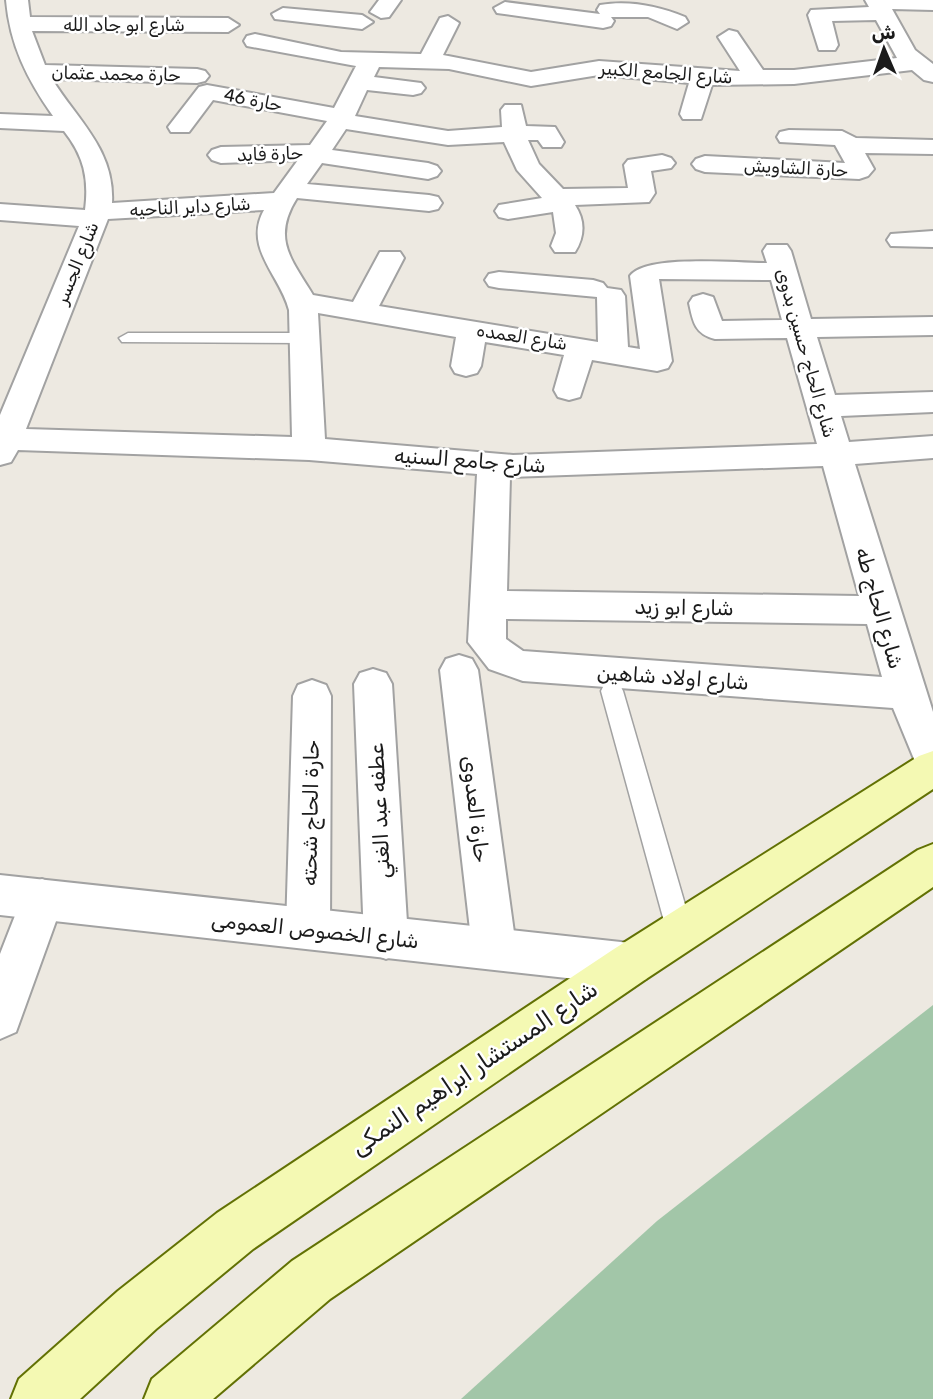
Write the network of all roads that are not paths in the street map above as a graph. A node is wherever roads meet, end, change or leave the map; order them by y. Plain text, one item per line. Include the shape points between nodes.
1 (100, 0) edge
2 (200, 0) edge
3 (933, 4) edge
4 (879, 5) edge
5 (13, 7) edge
6 (288, 7) edge
7 (505, 8) dead end
8 (377, 11) edge
9 (677, 22) dead end
10 (448, 23) dead end
11 (601, 23) edge
12 (93, 24) junction
13 (191, 25) junction
14 (228, 25) dead end
15 (729, 37) dead end
16 (827, 45) dead end
17 (643, 48) dead end
18 (429, 60) junction
19 (913, 63) junction
20 (694, 70) junction
21 (365, 71) junction
22 (632, 71) junction
23 (35, 72) junction
24 (197, 76) dead end
25 (933, 76) edge
26 (553, 77) junction
27 (756, 78) junction
28 (414, 88) dead end
29 (547, 108) dead end
30 (692, 114) dead end
31 (341, 119) junction
32 (0, 121) edge
33 (72, 124) junction
34 (180, 127) dead end
35 (515, 133) junction
36 (789, 137) dead end
37 (552, 142) dead end
38 (849, 145) junction
39 (933, 147) edge
40 (318, 153) junction
41 (221, 155) dead end
42 (662, 163) dead end
43 (705, 164) dead end
44 (428, 171) dead end
45 (287, 195) junction
46 (558, 200) junction
47 (429, 203) dead end
48 (508, 211) dead end
49 (0, 212) edge
50 (96, 215) junction
51 (933, 239) edge
52 (901, 240) dead end
53 (565, 246) dead end
54 (390, 258) dead end
55 (780, 262) joint
56 (301, 302) junction
57 (703, 303) dead end
58 (361, 313) junction
59 (933, 326) edge
60 (799, 328) junction
61 (480, 330) junction
62 (128, 338) dead end
63 (305, 338) junction
64 (581, 346) junction
65 (613, 352) junction
66 (466, 366) dead end
67 (0, 371) edge
68 (33, 374) junction
69 (569, 390) dead end
70 (933, 402) edge
71 (822, 406) junction
72 (3, 446) edge
73 (933, 447) edge
74 (309, 449) junction
75 (836, 454) junction
76 (494, 466) junction
77 (488, 605) junction
78 (881, 610) junction
79 (459, 670) dead end
80 (373, 684) dead end
81 (612, 691) dead end
82 (906, 694) junction
83 (312, 696) dead end
84 (933, 759) edge
85 (933, 768) edge
86 (933, 863) edge
87 (21, 897) edge
88 (308, 929) junction
89 (680, 932) junction
90 (386, 938) junction
91 (494, 947) junction
92 (630, 964) junction
93 (0, 1016) edge
94 (39, 1399) edge
95 (172, 1399) edge

1 - 12 street
2 - 13 street
3 - 4 street
4 - 16 street via 819,15
4 - 19 street
5 - 12 street, شارع ابو جاد الله
5 - 23 street, شارع الجسر
6 - 8 street
6 - 21 street, شارع الجامع الكبير via 259,42
7 - 11 street
9 - 11 street via 652,11
10 - 18 street
11 - 26 street
12 - 13 street, شارع ابو جاد الله
13 - 14 street, شارع ابو جاد الله
15 - 27 street
17 - 22 street
18 - 21 street, شارع الجامع الكبير
18 - 26 street, شارع الجامع الكبير via 519,78
19 - 25 street
19 - 27 street, شارع الجامع الكبير via 832,75
20 - 22 street, شارع الجامع الكبير
20 - 27 street, شارع الجامع الكبير
20 - 30 street
21 - 28 street
21 - 31 street
22 - 26 street, شارع الجامع الكبير via 585,69
23 - 24 street, حارة محمد عثمان
23 - 33 street, شارع الجسر
29 - 35 street via 514,110
31 - 34 street, حارة 46 via 207,92
31 - 35 street via 448,138
31 - 40 street
32 - 33 street
33 - 50 street, شارع الجسر via 87,141 97,164
35 - 37 street via 547,132
35 - 46 street via 522,158
36 - 38 street, حارة الشاويش via 844,138
38 - 39 street, حارة الشاويش
38 - 43 street, حارة الشاويش via 859,171
40 - 41 street, حارة فايد
40 - 44 street, حارة فايد
40 - 45 street
42 - 46 street via 637,165 642,193 638,197
45 - 47 street, شارع داير الناحيه
45 - 50 street, شارع داير الناحيه via 228,206
45 - 56 street via 271,221 271,244
46 - 48 street
46 - 53 street via 571,224
49 - 50 street, شارع داير الناحيه
50 - 68 street, شارع الجسر
51 - 52 street
54 - 58 street
55 - 60 street, شارع الحاج حسين بدوى
55 - 65 street, شارع العمده via 650,273 659,357 652,360
56 - 58 street, شارع العمده
56 - 63 street
57 - 60 street via 709,326 716,330
58 - 61 street, شارع العمده
59 - 60 street
60 - 71 street, شارع الحاج حسين بدوى
61 - 64 street, شارع العمده
61 - 65 street via 501,273 602,292
61 - 66 street
62 - 63 lane
63 - 74 street
64 - 65 street, شارع العمده
64 - 69 street
67 - 68 street
68 - 72 street, شارع الجسر
70 - 71 street
71 - 75 street, شارع الحاج حسين بدوى
72 - 74 street, شارع جامع السنيه
73 - 75 street, شارع جامع السنيه
74 - 76 street, شارع جامع السنيه
75 - 76 street, شارع جامع السنيه
75 - 78 street, شارع الحاج طه
76 - 77 street, شارع اولاد شاهين
77 - 78 street, شارع ابو زيد
77 - 82 street, شارع اولاد شاهين via 487,642 507,662 523,666
78 - 82 street, شارع الحاج طه
79 - 91 street, حارة العدوى
80 - 90 street, عطفه عبد الغني
81 - 89 lane
82 - 84 street, شارع الحاج طه
83 - 88 street, حارة الحاج شحته
85 - 89 main road, شارع المستشار ابراهيم النمكى
86 - 95 main road via 311,1280
87 - 88 street, شارع الخصوص العمومى
87 - 93 street
88 - 90 street, شارع الخصوص العمومى
89 - 92 main road, شارع المستشار ابراهيم النمكى
90 - 91 street, شارع الخصوص العمومى
91 - 92 street, شارع الخصوص العمومى
92 - 94 main road, شارع المستشار ابراهيم النمكى via 235,1231 137,1310

